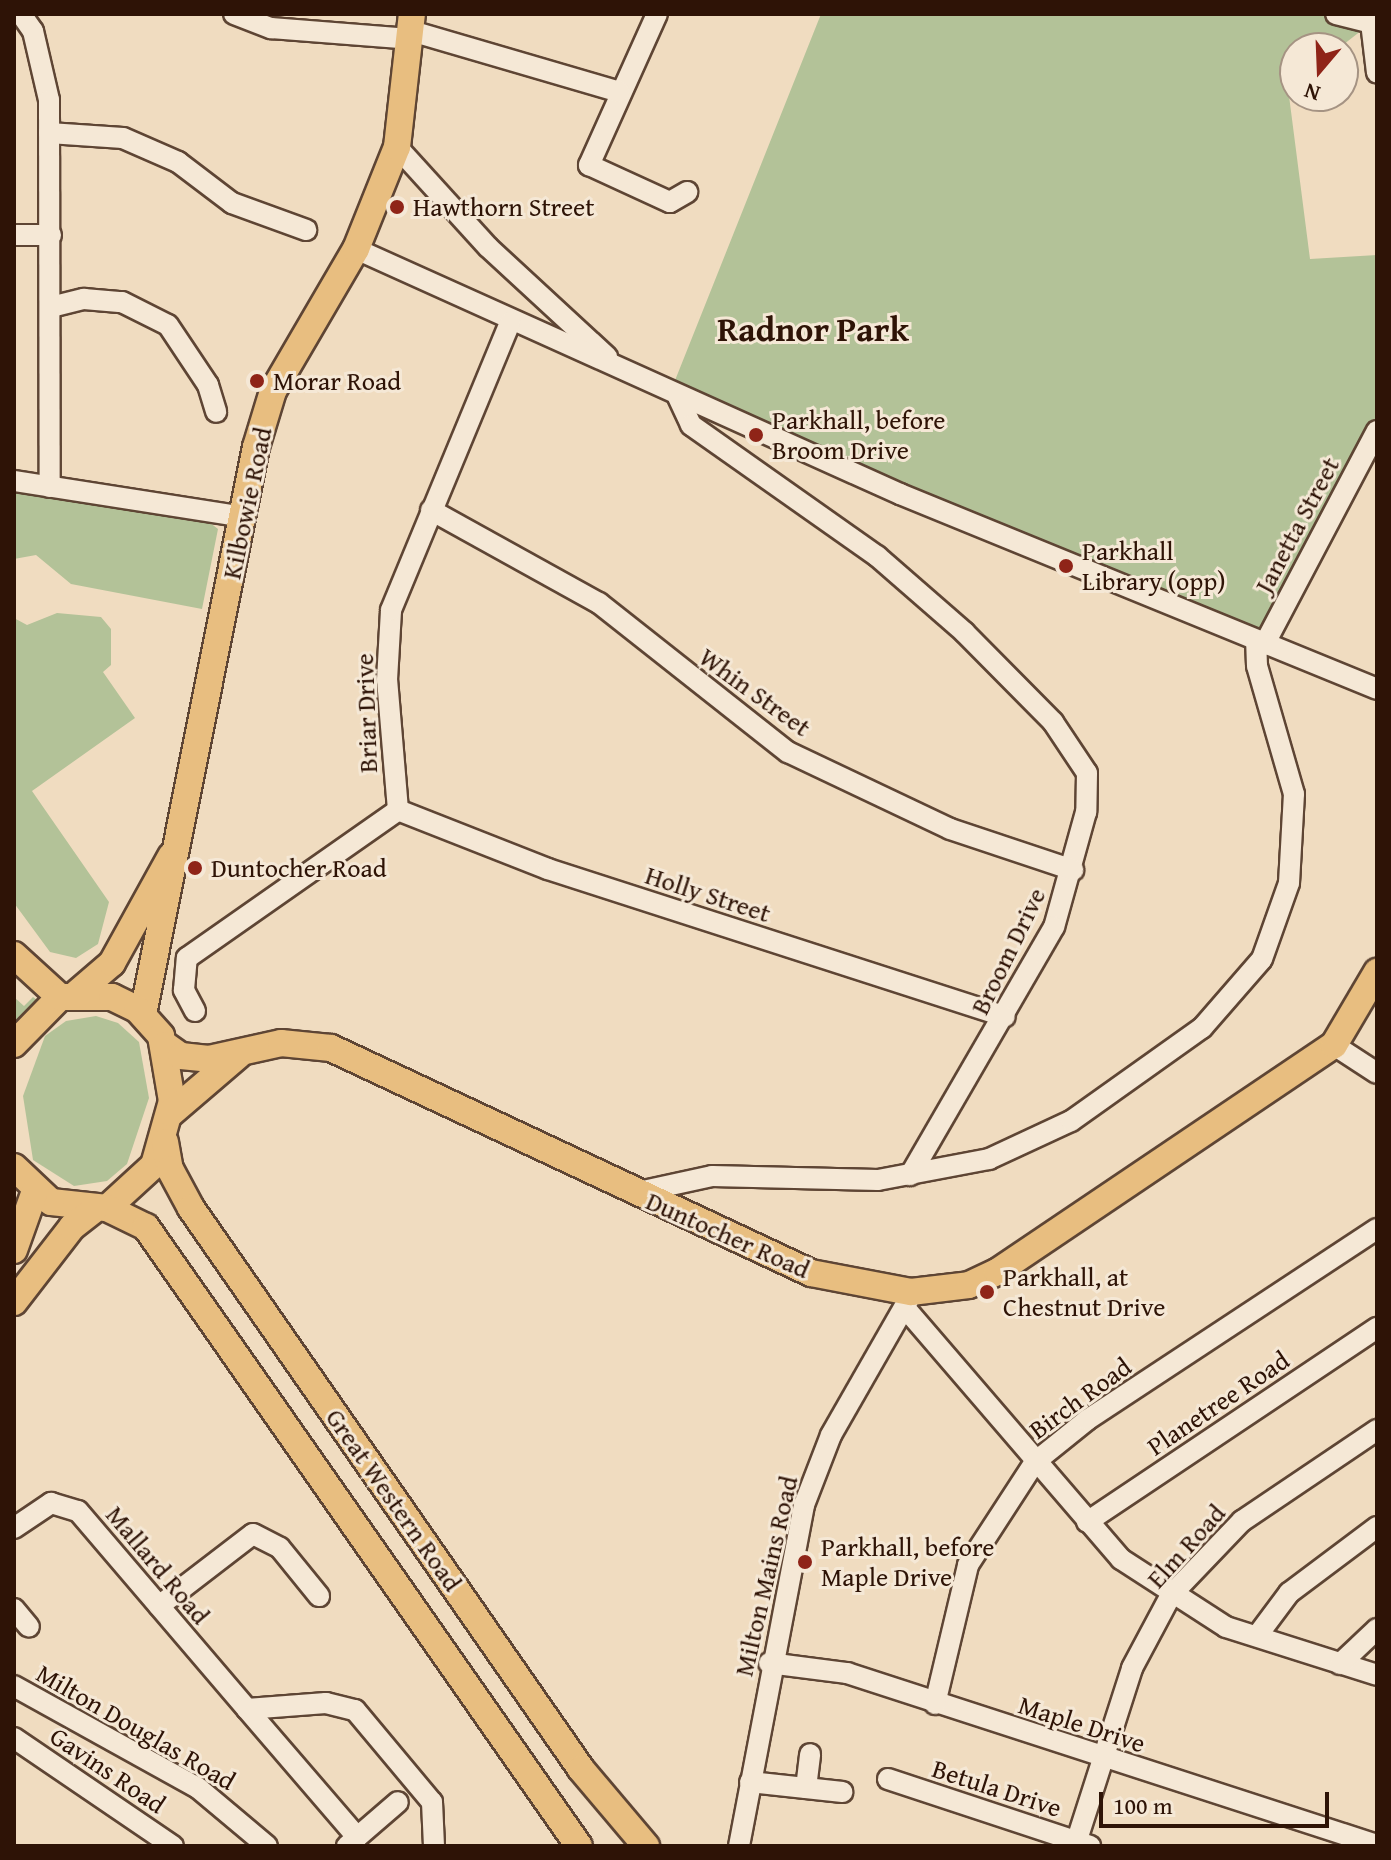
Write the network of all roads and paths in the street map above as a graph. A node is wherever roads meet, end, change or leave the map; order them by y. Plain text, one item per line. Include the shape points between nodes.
1 (234, 14) edge
2 (657, 14) edge
3 (1336, 14) edge
4 (1371, 18) edge
5 (20, 19) edge
6 (411, 28) edge
7 (1377, 73) edge
8 (619, 92) junction
9 (49, 133) junction
10 (397, 147) junction
11 (687, 192) dead end
12 (306, 230) dead end
13 (14, 235) edge
14 (51, 235) junction
15 (356, 249) junction
16 (51, 307) junction
17 (510, 323) junction
18 (616, 365) junction
19 (678, 397) junction
20 (216, 412) dead end
21 (1377, 431) edge
22 (1372, 451) edge
23 (14, 481) edge
24 (50, 487) junction
25 (431, 510) junction
26 (243, 517) junction
27 (1260, 643) junction
28 (1377, 689) edge
29 (398, 810) junction
30 (171, 856) junction
31 (1073, 870) junction
32 (14, 955) edge
33 (1377, 972) edge
34 (69, 995) junction
35 (195, 1011) dead end
36 (143, 1014) junction
37 (1005, 1017) junction
38 (14, 1044) edge
39 (165, 1045) junction
40 (1334, 1045) junction
41 (239, 1055) junction
42 (1377, 1073) edge
43 (171, 1113) junction
44 (165, 1142) junction
45 (14, 1167) edge
46 (910, 1175) junction
47 (35, 1191) junction
48 (634, 1193) junction
49 (101, 1209) junction
50 (1377, 1229) edge
51 (14, 1250) edge
52 (909, 1300) junction
53 (14, 1302) edge
54 (1377, 1328) edge
55 (1377, 1430) edge
56 (1035, 1462) junction
57 (1087, 1522) junction
58 (1377, 1527) edge
59 (14, 1528) edge
60 (1171, 1595) junction
61 (319, 1596) dead end
62 (159, 1606) junction
63 (14, 1609) edge
64 (29, 1627) dead end
65 (1377, 1629) edge
66 (1257, 1636) junction
67 (769, 1663) junction
68 (1340, 1664) junction
69 (1377, 1675) edge
70 (14, 1686) edge
71 (935, 1704) junction
72 (247, 1709) junction
73 (14, 1738) edge
74 (810, 1754) dead end
75 (1102, 1757) junction
76 (888, 1779) dead end
77 (750, 1782) junction
78 (806, 1788) junction
79 (842, 1792) dead end
80 (398, 1802) dead end
81 (352, 1842) edge
82 (1080, 1844) edge
83 (438, 1845) edge
84 (1377, 1845) edge
85 (173, 1846) edge
86 (267, 1846) edge
87 (579, 1846) edge
88 (646, 1846) edge
89 (739, 1846) edge

1 - 6 street via 271,28
2 - 8 street
3 - 4 street
4 - 7 street
5 - 9 street via 49,100
6 - 8 street
6 - 10 main road, Kilbowie Road
8 - 11 street via 589,165 670,202
9 - 12 street via 123,138 178,162 232,203
9 - 14 street
10 - 15 main road, Kilbowie Road
10 - 18 street via 488,247
13 - 14 street
14 - 16 street
15 - 17 street
15 - 26 main road, Kilbowie Road via 273,391
16 - 20 street via 84,299 122,302 168,325 208,385
16 - 24 street
17 - 18 street
17 - 25 street, Briar Drive
18 - 19 street
19 - 27 street
19 - 31 street, Broom Drive via 682,417 877,556 1053,722 1087,773
21 - 22 street, Janetta Street
22 - 27 street, Janetta Street
23 - 24 street
24 - 26 street
25 - 29 street, Briar Drive via 391,610 387,680
25 - 31 street, Whin Street via 599,603 788,752 950,829
26 - 30 main road, Kilbowie Road
27 - 28 street
27 - 46 street via 1257,666 1294,794 1289,883 1262,959 1202,1028 1071,1121 989,1159
29 - 35 street via 187,958 184,990
29 - 37 street, Holly Street via 548,869
30 - 34 main road via 112,963
30 - 36 main road, Kilbowie Road via 170,898
31 - 37 street, Broom Drive via 1054,927
32 - 34 main road
33 - 40 main road, Duntocher Road
34 - 36 main road via 112,997
34 - 38 main road
36 - 39 main road
37 - 46 street, Broom Drive
39 - 41 main road, Duntocher Road via 190,1058
39 - 43 main road
40 - 42 street
40 - 52 main road, Duntocher Road via 997,1272
41 - 43 main road, Duntocher Road
41 - 48 main road, Duntocher Road via 281,1043 331,1048
43 - 44 main road
44 - 49 main road via 146,1175
44 - 88 main road, Great Western Road via 191,1208 572,1756
45 - 47 main road
46 - 48 street via 826,1184 712,1176
47 - 49 main road, Great Western Road via 61,1206
47 - 51 main road
48 - 52 main road, Duntocher Road via 811,1273
49 - 53 main road via 72,1227
49 - 87 main road, Great Western Road via 146,1227
50 - 56 street, Birch Road via 1087,1420
52 - 56 street
52 - 67 street, Milton Mains Road via 831,1435 804,1505
54 - 57 street, Planetree Road
55 - 60 street, Elm Road via 1242,1521
56 - 57 street
56 - 71 street, Birch Road via 968,1565
57 - 60 street
58 - 66 street via 1289,1593
59 - 62 street, Mallard Road via 51,1503 72,1506
60 - 66 street
60 - 75 street, Elm Road via 1132,1668
61 - 62 street via 280,1548 253,1534
62 - 72 street, Mallard Road
63 - 64 street
65 - 68 street
66 - 68 street
67 - 71 street, Maple Drive via 847,1673
67 - 77 street, Milton Mains Road
68 - 69 street
70 - 86 street, Milton Douglas Road via 198,1788
71 - 75 street, Maple Drive
72 - 81 street, Mallard Road
72 - 83 street via 326,1703 355,1710 432,1802
73 - 85 street, Gavins Road
74 - 78 street
75 - 82 street, Elm Road
75 - 84 street, Maple Drive
76 - 82 street, Betula Drive
77 - 78 street
77 - 89 street, Milton Mains Road
78 - 79 street
80 - 81 street, Mallard Road

